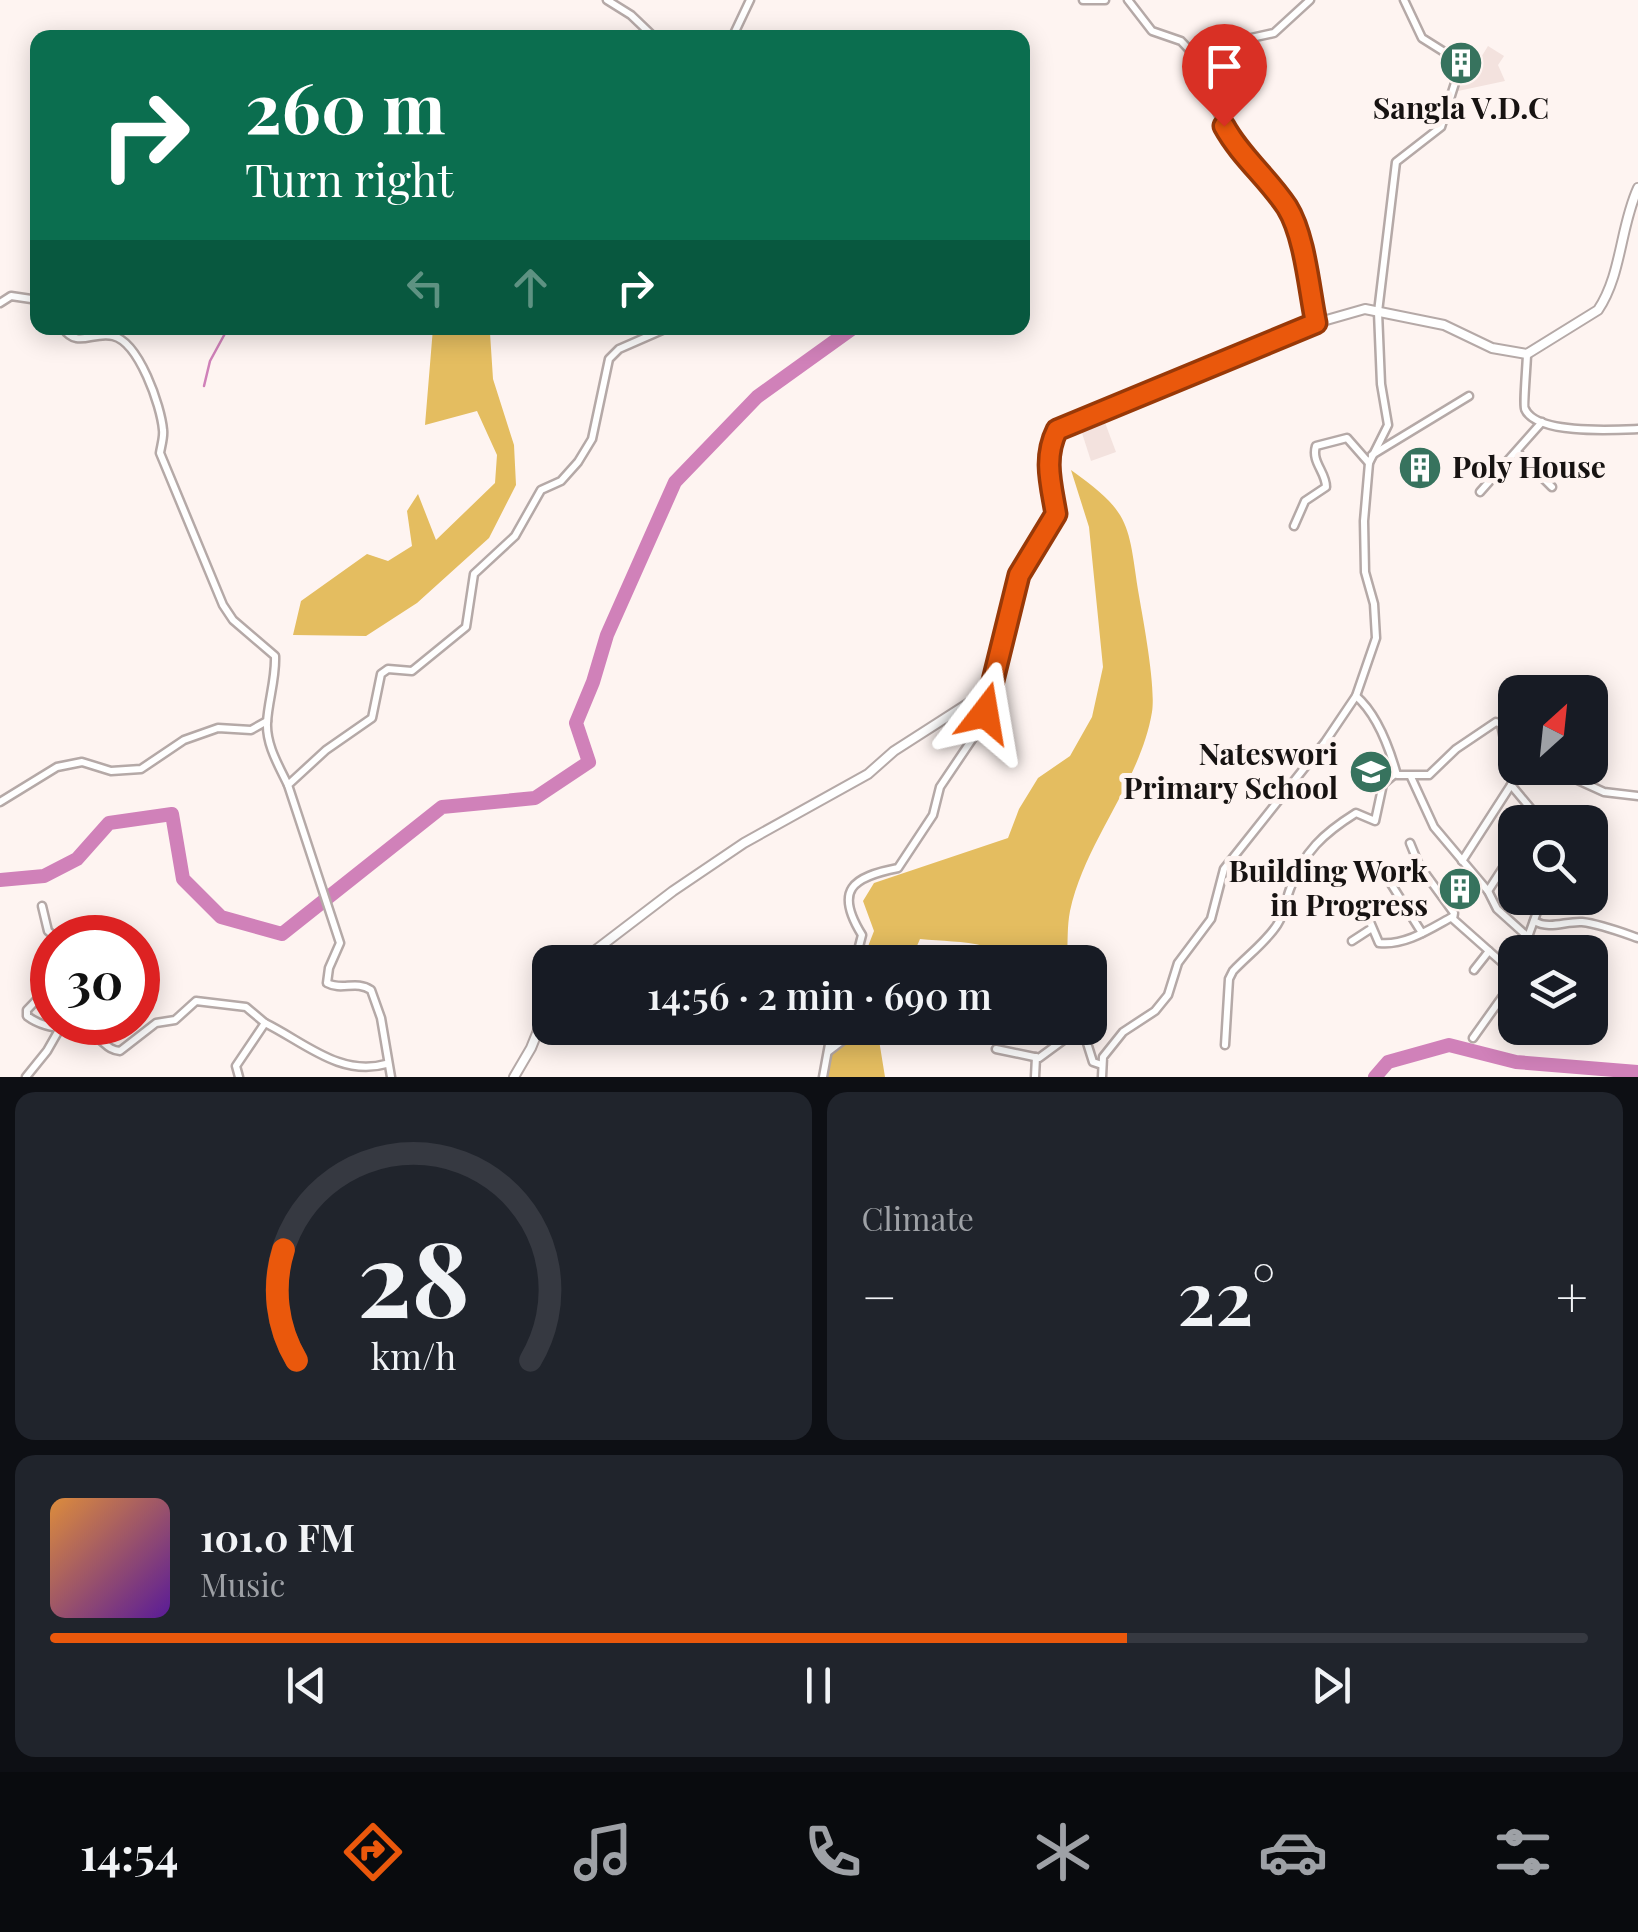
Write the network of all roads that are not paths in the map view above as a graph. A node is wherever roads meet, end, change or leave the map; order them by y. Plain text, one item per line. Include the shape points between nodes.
1 (607, 0) edge
2 (750, 0) edge
3 (1083, 0) edge
4 (1105, 0) edge
5 (1128, 0) edge
6 (1310, 0) edge
7 (1404, 0) edge
8 (645, 30) edge
9 (736, 30) edge
10 (1213, 104) junction
11 (1638, 188) edge
12 (30, 299) edge
13 (0, 303) edge
14 (1378, 312) junction
15 (1316, 323) junction
16 (68, 335) edge
17 (99, 335) edge
18 (115, 335) edge
19 (651, 335) edge
20 (1527, 354) junction
21 (1470, 396) dead end
22 (1543, 421) junction
23 (1638, 429) edge
24 (1517, 452) junction
25 (1370, 459) junction
26 (1552, 487) dead end
27 (1480, 492) dead end
28 (1294, 526) dead end
29 (991, 682) junction
30 (1356, 696) junction
31 (267, 722) junction
32 (1498, 723) edge
33 (1395, 774) junction
34 (1410, 777) junction
35 (1511, 785) joint
36 (1589, 785) edge
37 (288, 786) junction
38 (1638, 796) edge
39 (0, 802) edge
40 (1528, 805) edge
41 (1410, 843) dead end
42 (1462, 861) junction
43 (1383, 871) dead end
44 (1498, 876) edge
45 (1488, 892) junction
46 (42, 906) dead end
47 (1364, 908) dead end
48 (44, 915) edge
49 (1536, 915) edge
50 (1453, 917) junction
51 (1534, 921) junction
52 (1372, 928) junction
53 (1422, 933) junction
54 (1526, 935) edge
55 (1529, 935) edge
56 (1638, 938) edge
57 (1352, 940) dead end
58 (602, 945) edge
59 (859, 945) edge
60 (1489, 952) junction
61 (1498, 960) edge
62 (1474, 970) dead end
63 (1498, 1001) edge
64 (160, 1023) edge
65 (265, 1023) junction
66 (1473, 1038) dead end
67 (52, 1045) edge
68 (105, 1045) edge
69 (127, 1045) edge
70 (532, 1045) edge
71 (828, 1045) edge
72 (837, 1045) edge
73 (1054, 1045) edge
74 (1090, 1045) edge
75 (1225, 1046) dead end
76 (996, 1048) dead end
77 (826, 1054) junction
78 (1036, 1058) junction
79 (386, 1064) junction
80 (1102, 1065) junction
81 (28, 1076) edge
82 (239, 1077) edge
83 (391, 1077) edge
84 (514, 1077) edge
85 (823, 1077) edge
86 (1035, 1077) edge
87 (1102, 1077) edge

1 - 8 street
2 - 9 street
3 - 4 street
5 - 10 street via 1152,31 1181,41 1204,66
6 - 10 street via 1278,31 1251,38 1236,87
7 - 14 street via 1422,38 1448,55 1455,83 1442,126 1396,162
10 - 15 street via 1236,148 1296,223
11 - 20 street via 1613,281 1598,310
12 - 13 street via 11,296
14 - 15 street via 1365,309
14 - 20 street
14 - 25 street via 1388,425
15 - 29 street via 1057,430 1048,469 1056,514 1019,575
16 - 17 street
18 - 31 street via 144,367 163,430 160,453 222,605 275,656
19 - 37 street via 609,359 592,439 561,482 541,490 515,536 474,574 466,627 412,671 380,674 372,718
20 - 22 street via 1525,410
21 - 25 street
22 - 23 street via 1582,431
22 - 24 street
24 - 26 street
24 - 27 street
25 - 28 street via 1347,438 1316,446 1326,487 1305,501
25 - 30 street via 1364,521 1376,638
29 - 58 street via 868,774 744,843
29 - 59 street via 985,713 940,787 920,836 898,868 876,870 848,896
30 - 33 street via 1388,747
30 - 80 street via 1224,869 1211,920 1178,963 1163,1005 1128,1027
31 - 37 street
31 - 39 street via 184,740 141,770 82,762 57,766
32 - 34 street via 1429,775
33 - 34 street
33 - 75 street via 1383,784 1374,821 1356,814 1315,844 1274,930 1233,971
34 - 42 street via 1428,816
35 - 40 street
35 - 42 street
36 - 38 street
37 - 79 street via 336,922 340,944 327,983 371,990
41 - 50 street
42 - 45 street
43 - 53 street
44 - 45 street
45 - 54 street
46 - 48 street
47 - 52 street
49 - 51 street
50 - 53 street
50 - 60 street
51 - 55 street
51 - 56 street via 1596,924
52 - 53 street via 1386,944
52 - 57 street
60 - 61 street
60 - 62 street
63 - 66 street
64 - 65 street via 175,1020 196,1001 246,1008
65 - 79 street via 334,1067 371,1070
65 - 82 street via 236,1066
67 - 81 street
68 - 69 street via 113,1051
70 - 84 street
71 - 77 street
72 - 77 street
73 - 78 street
74 - 80 street via 1093,1062
76 - 78 street
77 - 85 street
78 - 86 street
79 - 83 street
80 - 87 street

